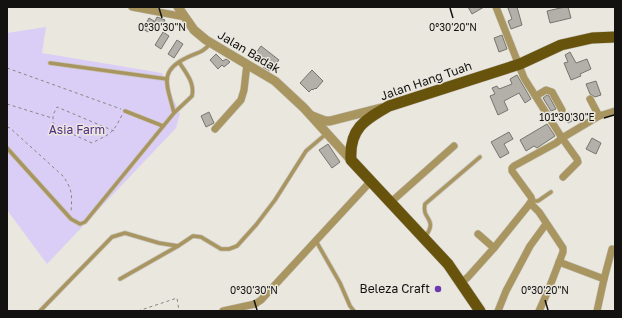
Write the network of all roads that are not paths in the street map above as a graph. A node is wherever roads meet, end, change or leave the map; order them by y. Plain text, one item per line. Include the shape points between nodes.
1 (132, 7) edge
2 (178, 7) edge
3 (496, 7) edge
4 (185, 17) junction
5 (615, 36) edge
6 (210, 43) junction
7 (179, 62) junction
8 (50, 63) dead end
9 (247, 64) junction
10 (520, 64) junction
11 (166, 79) junction
12 (536, 96) junction
13 (590, 99) dead end
14 (389, 106) junction
15 (562, 110) dead end
16 (615, 110) edge
17 (125, 111) road end
18 (174, 113) junction
19 (311, 115) junction
20 (599, 116) junction
21 (163, 126) junction
22 (215, 129) dead end
23 (327, 134) junction
24 (562, 138) junction
25 (454, 146) dead end
26 (7, 148) edge
27 (480, 157) dead end
28 (350, 160) junction
29 (563, 177) dead end
30 (371, 181) junction
31 (551, 192) dead end
32 (391, 202) junction
33 (531, 202) junction
34 (546, 224) junction
35 (478, 234) dead end
36 (424, 238) junction
37 (316, 240) junction
38 (178, 246) junction
39 (494, 248) junction
40 (612, 249) dead end
41 (559, 262) junction
42 (120, 279) dead end
43 (604, 279) junction
44 (461, 283) junction
45 (40, 311) edge
46 (223, 311) edge
47 (354, 311) edge
48 (480, 311) edge
49 (498, 311) edge
50 (539, 311) edge
51 (597, 311) edge

1 - 4 street
2 - 4 street, Jalan Badak
3 - 10 street
4 - 6 street, Jalan Badak via 194,30
5 - 10 main road, Jalan Hang Tuah via 561,45
6 - 7 lane via 201,53
6 - 9 street, Jalan Badak
7 - 11 lane via 168,72
7 - 18 lane via 192,82 193,92
8 - 11 lane
9 - 19 street, Jalan Badak via 275,81
9 - 22 street via 241,100
10 - 12 street via 524,78
10 - 14 main road, Jalan Hang Tuah
11 - 18 lane
12 - 15 street via 546,90 552,92
12 - 24 street
13 - 20 street
14 - 19 street via 330,121
14 - 28 main road, Jalan Hang Tuah via 362,124 352,139
16 - 20 street
17 - 21 lane
18 - 21 lane
19 - 23 street, Jalan Badak
20 - 24 street
21 - 26 lane via 85,222 80,224 71,219
23 - 28 street, Jalan Badak
23 - 38 lane via 306,152 275,200 237,246 221,249 201,237 193,236
24 - 29 street via 578,162
24 - 33 street via 512,168 531,197
25 - 32 street
27 - 36 lane via 425,204 425,212 431,224
28 - 30 main road
30 - 32 main road
30 - 37 street
31 - 33 lane via 538,201
32 - 36 main road
33 - 34 street
33 - 39 street
34 - 41 street via 562,248
34 - 49 street via 530,246
35 - 39 street
36 - 44 main road via 448,264
37 - 46 street via 261,300 255,304
37 - 47 lane
38 - 42 lane
38 - 45 lane via 125,233 116,234
39 - 44 street
40 - 43 street
41 - 43 street
41 - 50 street
43 - 51 street
44 - 48 main road

